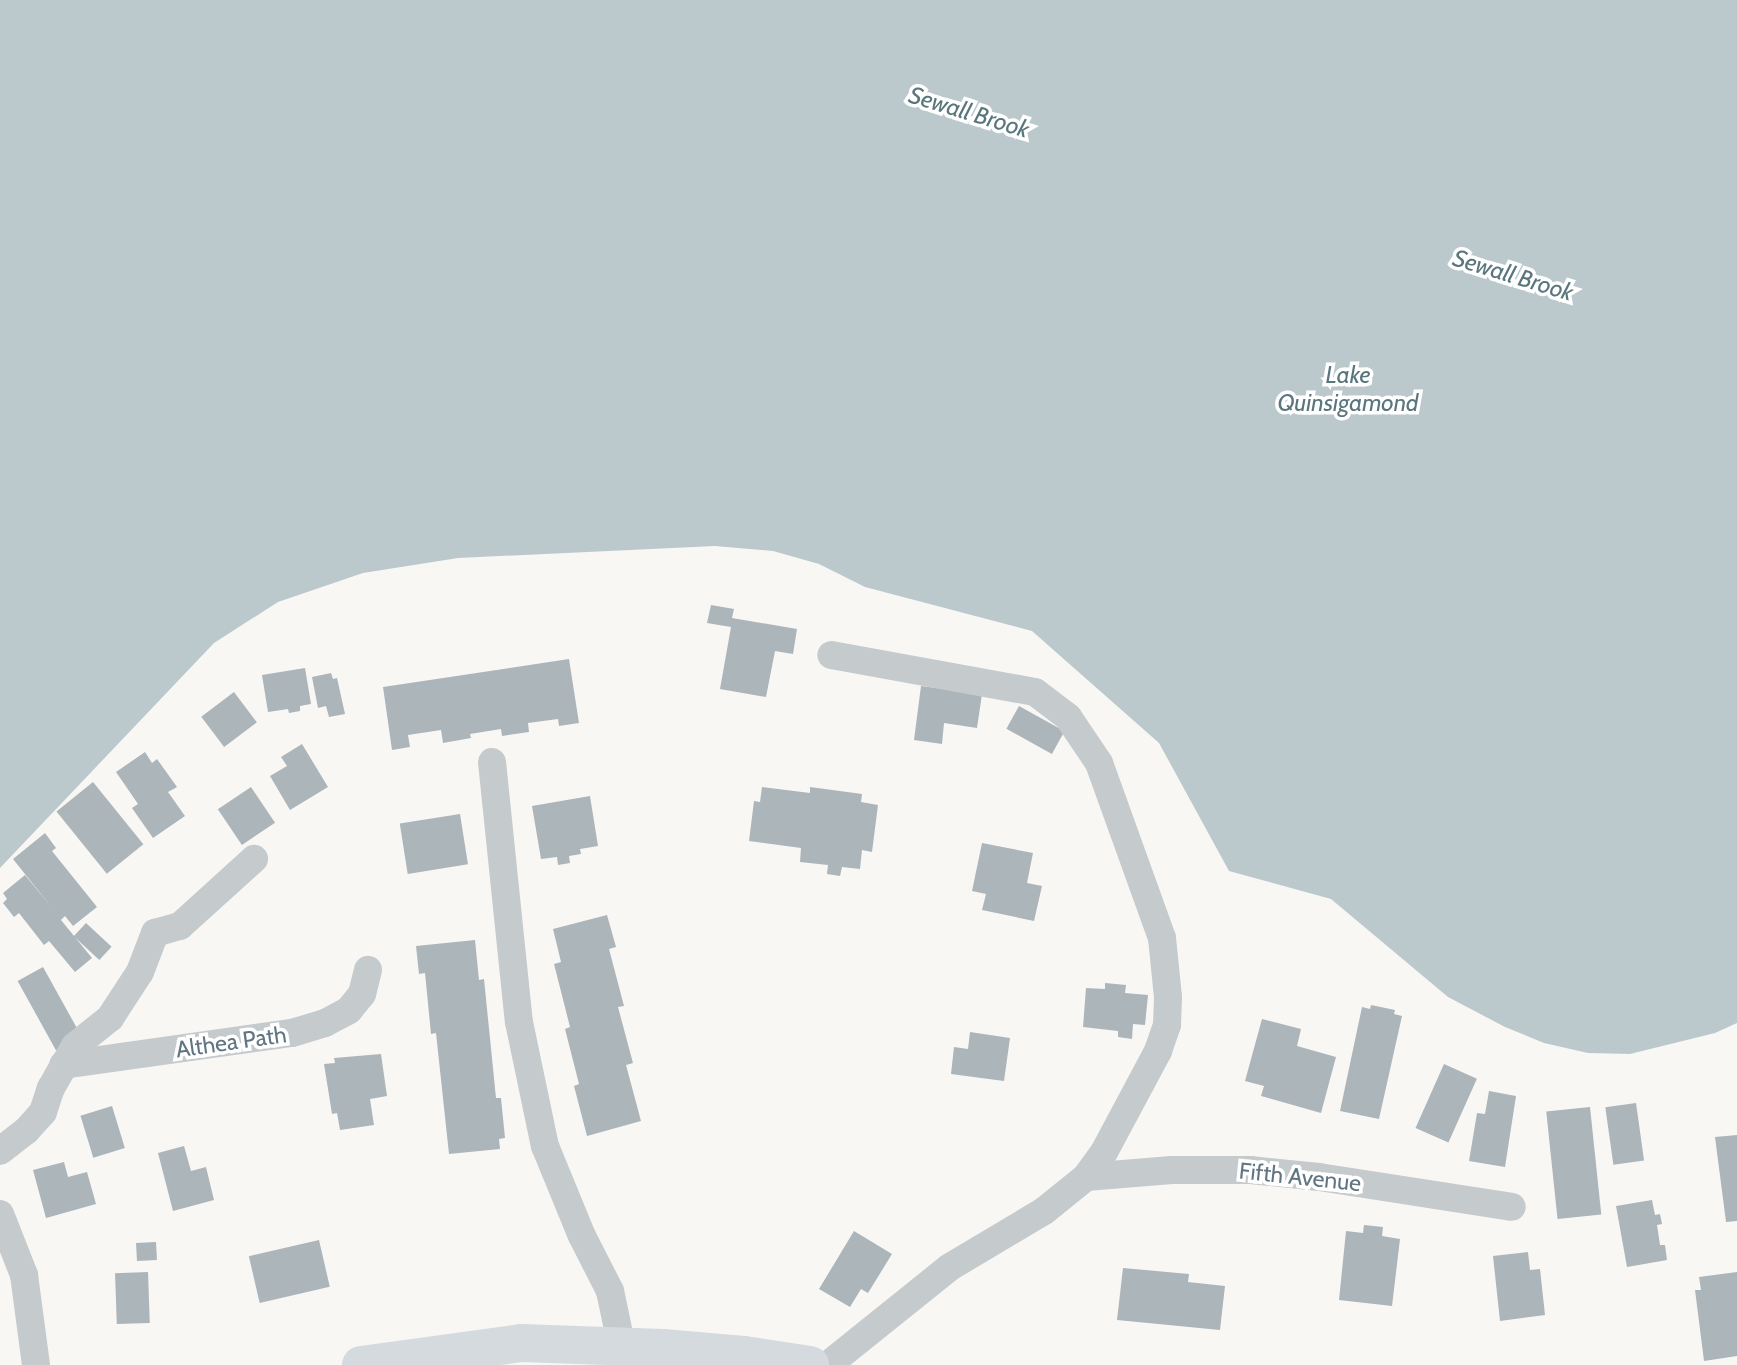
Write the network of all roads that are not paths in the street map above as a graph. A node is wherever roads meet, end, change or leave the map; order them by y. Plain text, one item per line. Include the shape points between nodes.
1 (831, 655) dead end
2 (492, 762) dead end
3 (254, 859) dead end
4 (369, 970) dead end
5 (63, 1065) junction
6 (0, 1151) edge
7 (1086, 1177) junction
8 (1512, 1207) dead end
9 (0, 1214) edge
10 (624, 1356) edge
11 (36, 1365) edge
12 (361, 1365) edge
13 (810, 1365) edge
14 (828, 1365) edge

1 - 7 street via 1035,692 1068,717 1099,763 1162,939 1168,997 1167,1025 1158,1051
2 - 10 street via 519,1022 545,1146 610,1291
3 - 5 street via 180,926 155,933 140,972 110,1018 75,1046
4 - 5 street, Althea Path via 362,994 349,1010 325,1023 292,1033
5 - 6 street via 43,1112
7 - 8 street, Fifth Avenue via 1250,1170
7 - 14 street via 1044,1211 950,1267
9 - 11 street via 24,1275
10 - 12 main road via 521,1343
10 - 13 main road via 744,1354

